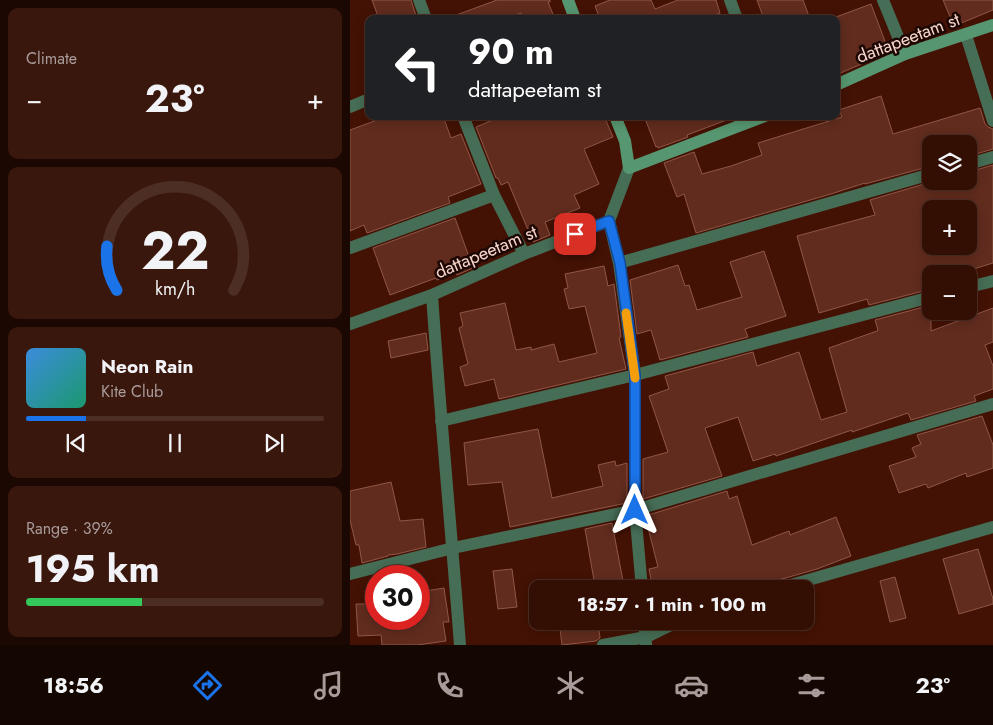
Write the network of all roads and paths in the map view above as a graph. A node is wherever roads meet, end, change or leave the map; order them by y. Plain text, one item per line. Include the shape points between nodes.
1 (419, 0) edge
2 (568, 0) edge
3 (730, 0) edge
4 (883, 0) edge
5 (425, 15) edge
6 (574, 15) edge
7 (736, 15) edge
8 (993, 25) edge
9 (966, 35) junction
10 (906, 54) junction
11 (840, 83) edge
12 (365, 101) edge
13 (350, 107) edge
14 (465, 120) edge
15 (617, 120) edge
16 (755, 120) edge
17 (993, 121) edge
18 (993, 157) edge
19 (977, 162) edge
20 (629, 168) junction
21 (922, 177) edge
22 (494, 195) junction
23 (609, 221) junction
24 (350, 248) edge
25 (524, 254) junction
26 (620, 263) junction
27 (993, 281) edge
28 (977, 285) edge
29 (432, 295) junction
30 (922, 299) edge
31 (350, 324) edge
32 (635, 375) junction
33 (993, 404) edge
34 (441, 421) junction
35 (635, 510) junction
36 (993, 527) edge
37 (453, 548) junction
38 (350, 574) edge
39 (641, 580) edge
40 (808, 580) edge
41 (664, 630) edge
42 (646, 641) edge
43 (460, 645) edge
44 (603, 645) edge

1 - 5 street
2 - 6 street
3 - 7 street
4 - 10 street
8 - 9 street, dattapeetam st
9 - 10 street, dattapeetam st
9 - 17 street
10 - 11 street, dattapeetam st
12 - 13 street
14 - 22 street
15 - 20 street via 625,141
16 - 20 street
18 - 19 street
20 - 23 street
21 - 26 street
22 - 24 street
22 - 25 street
23 - 25 street, dattapeetam st
23 - 26 street
25 - 29 street, dattapeetam st
26 - 32 street
27 - 28 street
29 - 31 street, dattapeetam st
29 - 34 street
30 - 32 street
32 - 34 street
32 - 35 street
33 - 35 street
34 - 37 street
35 - 37 street
35 - 39 street
36 - 40 street
37 - 38 street
37 - 43 street
41 - 42 street
42 - 44 street

